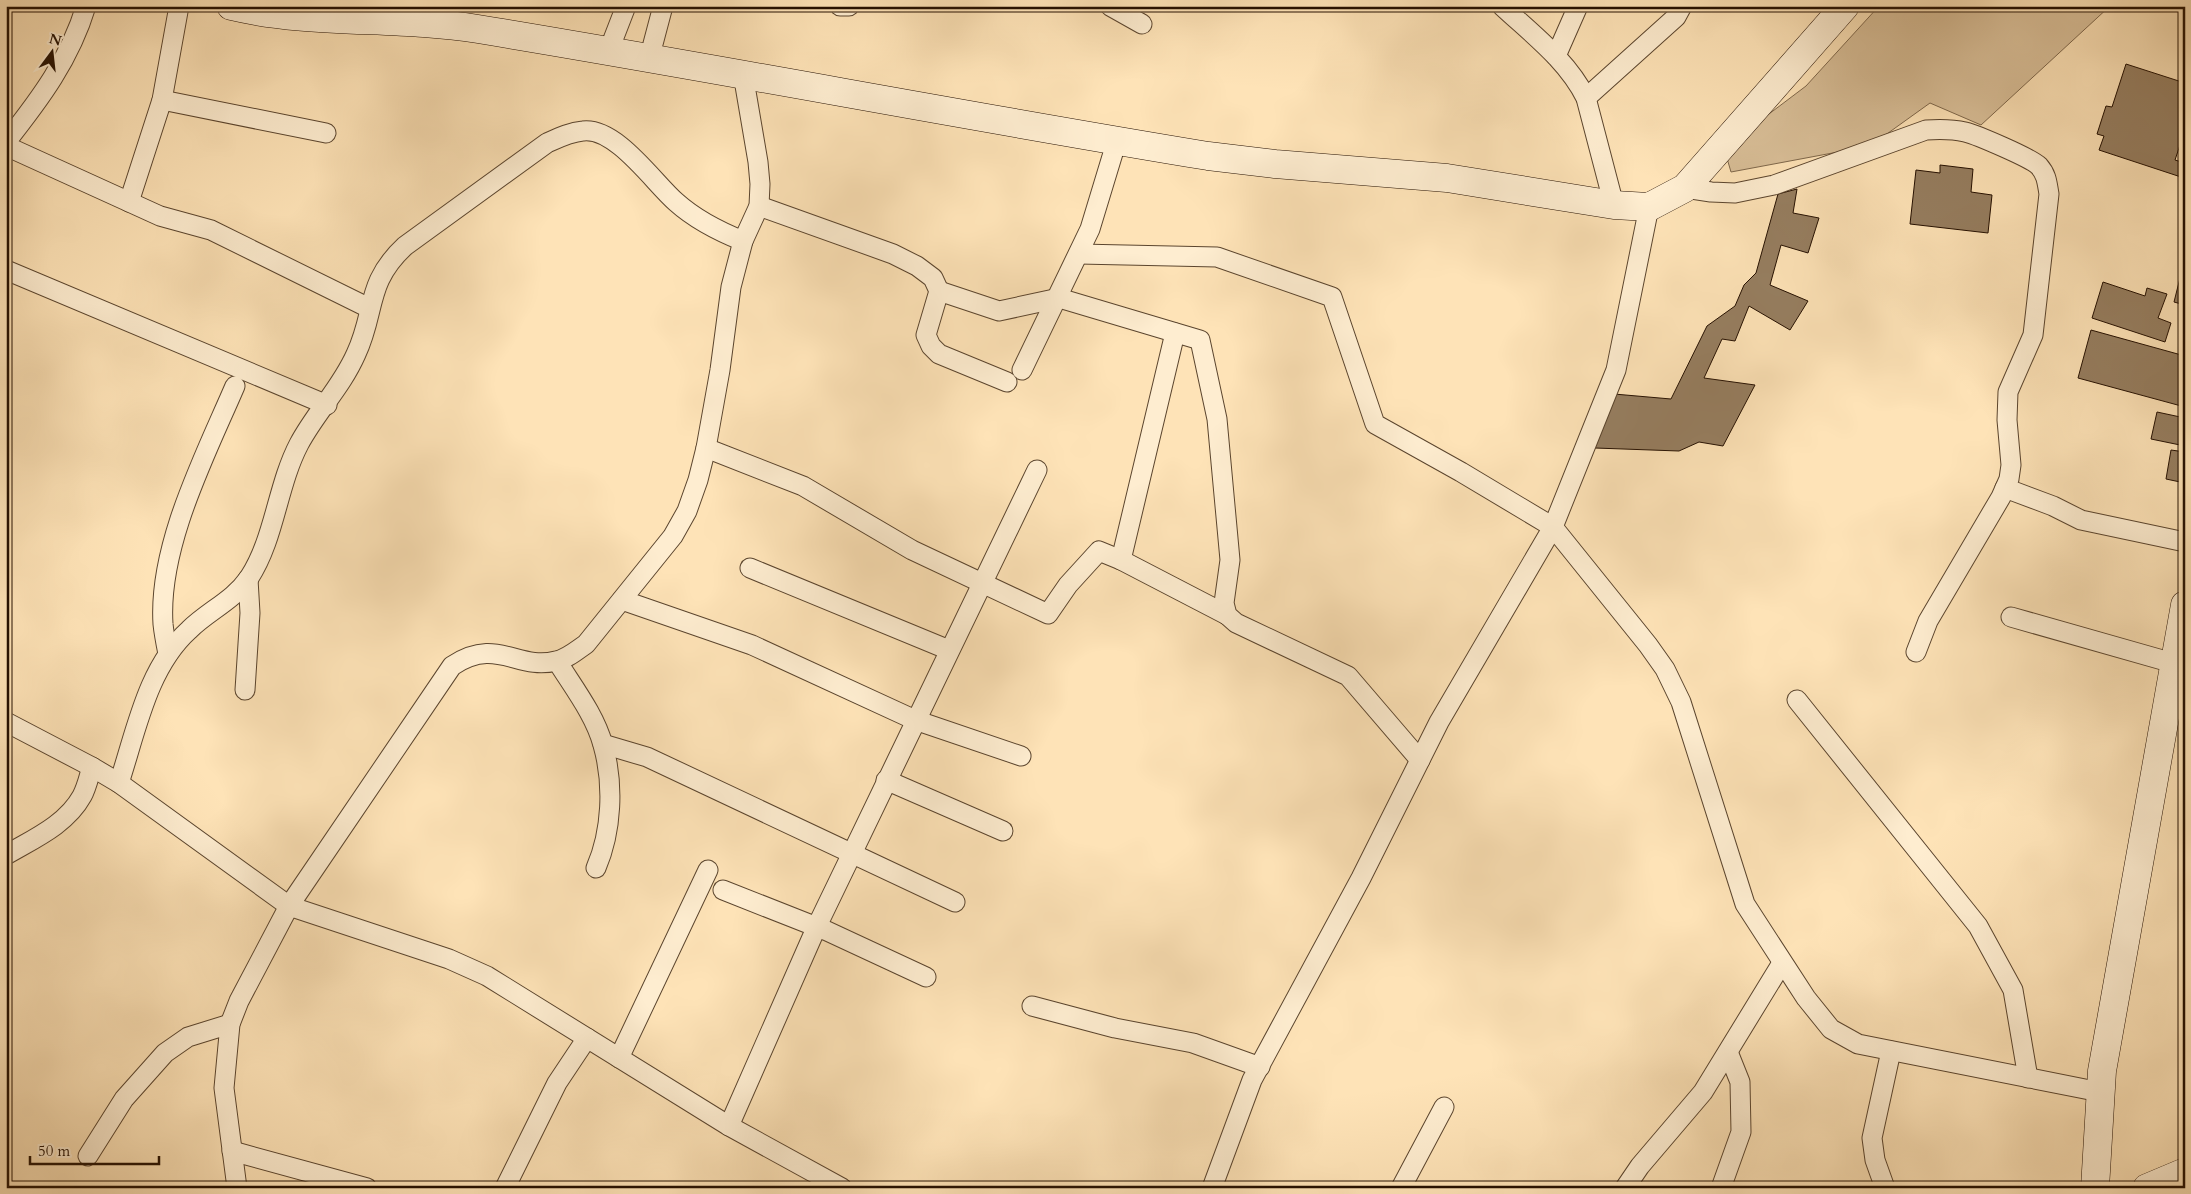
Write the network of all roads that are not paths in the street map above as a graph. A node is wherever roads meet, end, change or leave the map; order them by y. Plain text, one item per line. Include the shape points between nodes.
1 (86, 6) edge
2 (179, 6) edge
3 (231, 6) edge
4 (626, 6) edge
5 (663, 6) edge
6 (840, 6) edge
7 (849, 6) edge
8 (1110, 6) edge
9 (1502, 6) edge
10 (1578, 6) edge
11 (1682, 6) edge
12 (1846, 6) edge
13 (1142, 24) dead end
14 (609, 50) junction
15 (1556, 56) junction
16 (648, 59) junction
17 (743, 74) junction
18 (1586, 98) junction
19 (162, 100) junction
20 (326, 133) dead end
21 (1117, 140) junction
22 (6, 142) edge
23 (6, 146) edge
24 (1685, 188) junction
25 (129, 202) junction
26 (1614, 205) junction
27 (759, 206) junction
28 (1649, 207) junction
29 (742, 241) junction
30 (1079, 254) junction
31 (6, 270) edge
32 (939, 291) junction
33 (1059, 298) junction
34 (369, 308) junction
35 (1175, 332) junction
36 (1022, 370) dead end
37 (1007, 382) dead end
38 (235, 386) dead end
39 (327, 405) junction
40 (706, 448) junction
41 (1037, 470) dead end
42 (2005, 488) junction
43 (1553, 527) junction
44 (2185, 542) edge
45 (1122, 560) junction
46 (750, 568) dead end
47 (248, 579) junction
48 (982, 582) junction
49 (622, 600) junction
50 (2185, 604) edge
51 (1227, 615) junction
52 (2011, 617) dead end
53 (949, 650) junction
54 (1916, 652) dead end
55 (168, 654) junction
56 (557, 661) junction
57 (2176, 673) edge
58 (245, 690) dead end
59 (1797, 700) dead end
60 (915, 720) junction
61 (6, 722) edge
62 (603, 744) junction
63 (1021, 756) dead end
64 (1420, 760) junction
65 (92, 766) junction
66 (886, 780) junction
67 (119, 783) junction
68 (1002, 831) dead end
69 (852, 853) junction
70 (6, 855) edge
71 (596, 868) dead end
72 (708, 870) dead end
73 (723, 890) dead end
74 (954, 902) dead end
75 (289, 906) junction
76 (817, 926) junction
77 (1782, 963) junction
78 (926, 977) dead end
79 (1032, 1006) dead end
80 (230, 1024) junction
81 (587, 1038) junction
82 (1891, 1051) junction
83 (1728, 1052) junction
84 (619, 1058) junction
85 (1260, 1067) junction
86 (2028, 1078) junction
87 (2100, 1092) junction
88 (1444, 1107) dead end
89 (729, 1126) junction
90 (232, 1151) junction
91 (88, 1156) dead end
92 (2185, 1172) edge
93 (237, 1188) edge
94 (367, 1188) edge
95 (505, 1188) edge
96 (842, 1188) edge
97 (1212, 1188) edge
98 (1402, 1188) edge
99 (1625, 1188) edge
100 (1721, 1188) edge
101 (1885, 1188) edge
102 (2095, 1188) edge
103 (2148, 1188) edge

1 - 22 street via 78,33 55,78
2 - 19 street
3 - 14 main road via 286,15 438,23
4 - 14 street
5 - 16 street
6 - 7 street
8 - 13 street
9 - 15 street
10 - 15 street
11 - 18 street via 1676,17
12 - 24 main road
14 - 16 main road
15 - 18 street via 1578,82
16 - 17 main road
17 - 21 main road
17 - 27 street via 758,162
18 - 26 street
19 - 20 street
19 - 25 street
21 - 26 main road via 1275,164 1447,178
21 - 30 street via 1090,229
23 - 25 street
24 - 28 main road
24 - 42 street via 1735,193 1774,185 1926,130 1967,132 2038,165 2047,177 2049,194 2033,334 2008,392 2011,465
25 - 34 street via 160,216 211,230
26 - 28 main road
27 - 29 street
27 - 32 street via 893,254 933,278
28 - 43 street via 1616,370
29 - 34 street via 692,216 624,148 604,136 585,130 547,143 405,246 383,271
29 - 40 street via 731,287
30 - 33 street
30 - 43 street via 1217,257 1332,297 1375,424
31 - 39 street
32 - 33 street via 999,311
32 - 37 street via 926,335 931,346 939,354
33 - 35 street
33 - 36 street
34 - 39 street via 358,352
35 - 45 street
35 - 51 street via 1200,340 1215,409 1230,560 1224,603
38 - 55 street via 177,530 164,604 163,624
39 - 47 street via 300,442 259,560
40 - 48 street via 803,486 912,550
40 - 49 street via 687,511 673,536
41 - 48 street
42 - 44 street via 2081,520
42 - 54 street via 1928,621
43 - 64 street
43 - 77 street via 1664,668 1682,702 1745,904
45 - 48 street via 1099,551 1068,585 1048,614
45 - 51 street
46 - 53 street
47 - 55 street via 228,601 189,630
47 - 58 street via 250,613
48 - 53 street
49 - 56 street via 586,644
49 - 60 street via 752,645
50 - 57 main road
51 - 64 street via 1236,623 1348,676
52 - 57 street
53 - 60 street
55 - 67 street via 146,701
56 - 62 street
56 - 75 street via 536,663 504,654 482,653 464,658 452,666
57 - 87 main road via 2103,1061
59 - 86 street via 1978,926 2012,990
60 - 63 street
60 - 66 street
61 - 65 street
62 - 69 street via 647,757
62 - 71 street via 609,785 608,830 605,848
64 - 85 street
65 - 67 street
65 - 70 street via 83,795 71,812 50,829
66 - 68 street
66 - 69 street
67 - 75 street
69 - 74 street
69 - 76 street
72 - 84 street
73 - 76 street
75 - 80 street
75 - 81 street via 449,959 486,976
76 - 78 street
76 - 89 street
77 - 82 street via 1832,1029 1858,1044
77 - 83 street
79 - 85 street via 1115,1028 1193,1043
80 - 90 street via 224,1088
80 - 91 street via 188,1037 165,1053 124,1099
81 - 84 street
81 - 95 street via 557,1084
82 - 86 street
82 - 101 street via 1872,1138 1875,1160
83 - 99 street via 1704,1092
83 - 100 street via 1740,1082 1741,1132
84 - 89 street
85 - 97 street via 1244,1100
86 - 87 street
87 - 102 main road
88 - 98 street
89 - 96 street
90 - 93 street
90 - 94 street
92 - 103 main road

